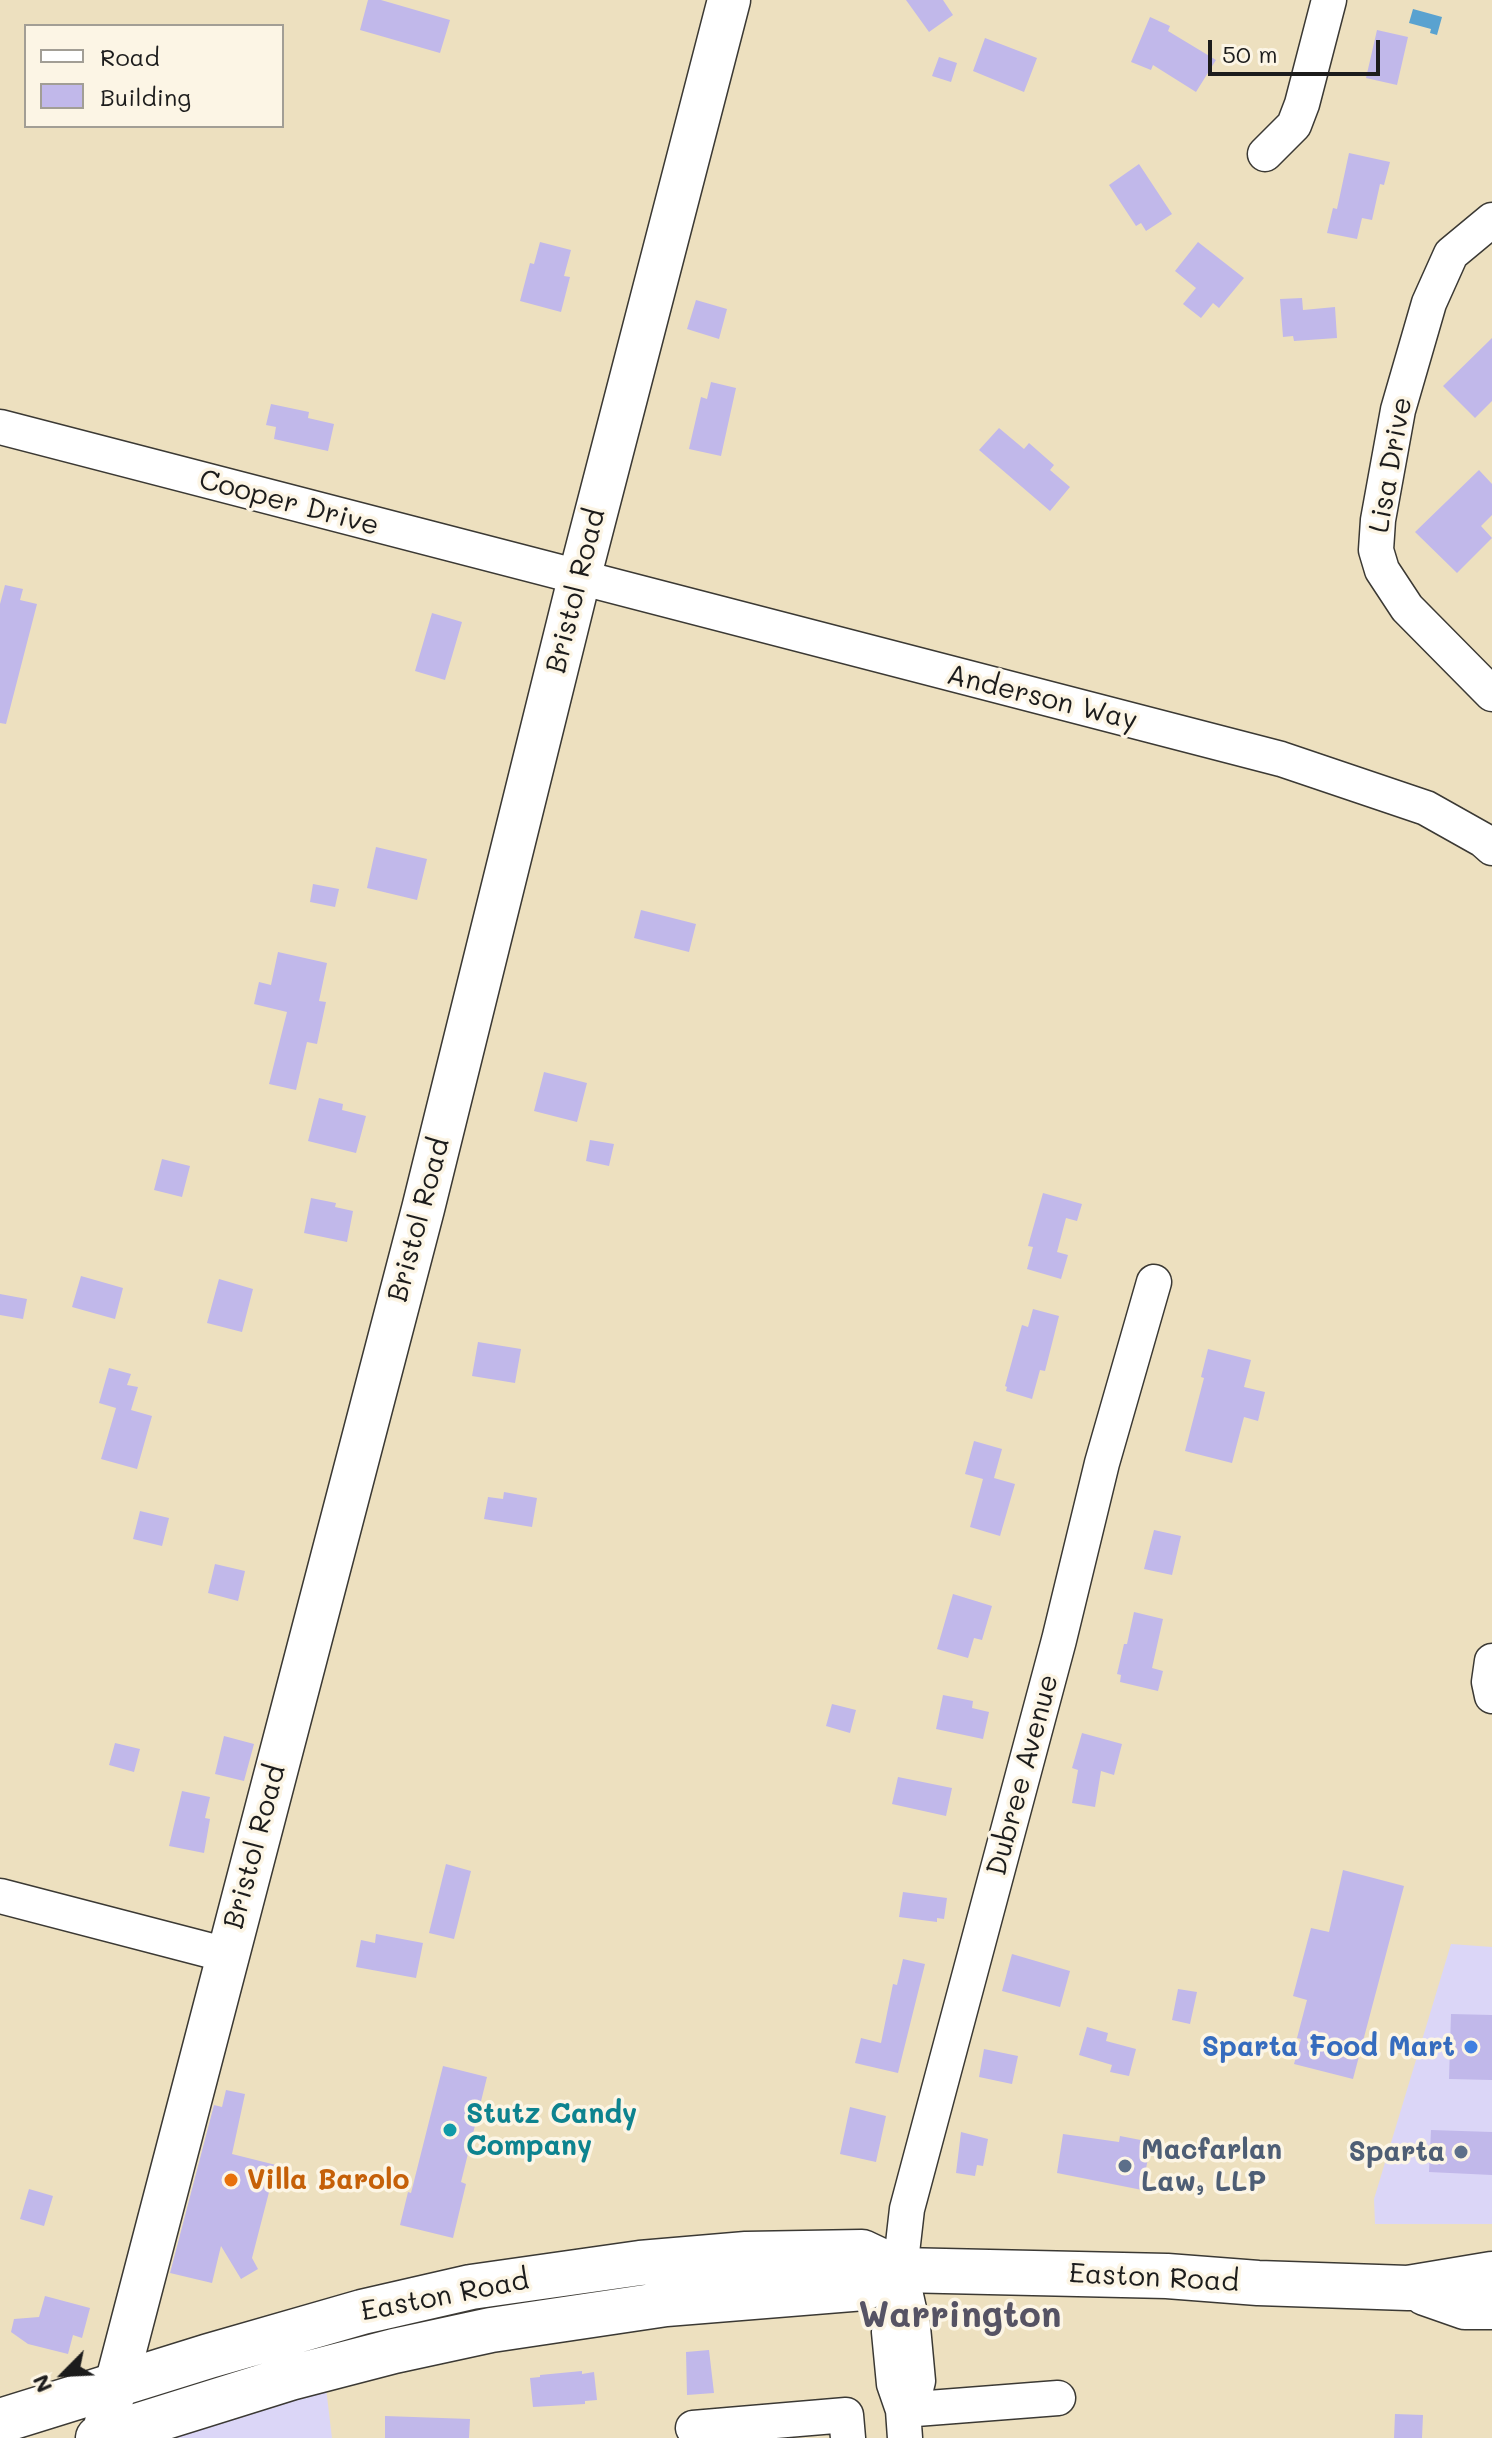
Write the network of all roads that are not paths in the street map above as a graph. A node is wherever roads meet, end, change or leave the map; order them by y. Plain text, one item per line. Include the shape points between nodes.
1 (729, 0) edge
2 (1329, 0) edge
3 (1265, 154) dead end
4 (1492, 220) edge
5 (0, 427) edge
6 (579, 579) junction
7 (1492, 694) edge
8 (1492, 848) edge
9 (1154, 1282) dead end
10 (1492, 1661) edge
11 (1492, 1696) edge
12 (0, 1896) edge
13 (227, 1955) junction
14 (900, 2270) junction
15 (1492, 2274) edge
16 (1408, 2288) junction
17 (1492, 2307) edge
18 (115, 2385) junction
19 (1058, 2398) dead end
20 (0, 2421) edge
21 (904, 2424) edge
22 (693, 2428) dead end
23 (101, 2438) edge
24 (848, 2438) edge

1 - 6 main road, Bristol Road
2 - 3 street via 1294,125
4 - 7 street, Lisa Drive via 1451,254 1429,303 1398,410 1376,550 1382,570 1407,608
5 - 6 street, Cooper Drive
6 - 8 street, Anderson Way via 1281,759 1426,808
6 - 13 main road, Bristol Road via 423,1209
9 - 14 street, Dubree Avenue via 907,2209
10 - 11 street
12 - 13 street
13 - 18 main road, Bristol Road
14 - 16 highway, Easton Road
14 - 18 highway, Easton Road via 862,2252 746,2254 521,2279 362,2312
14 - 21 street, Dubree Avenue via 918,2381
14 - 23 highway, Easton Road via 864,2288 666,2304 477,2333 290,2378
15 - 16 highway, Easton Road
16 - 17 highway, Easton Road via 1465,2307
18 - 20 highway, Easton Road
18 - 23 main road, Bristol Road
19 - 21 street
22 - 24 street via 846,2415

